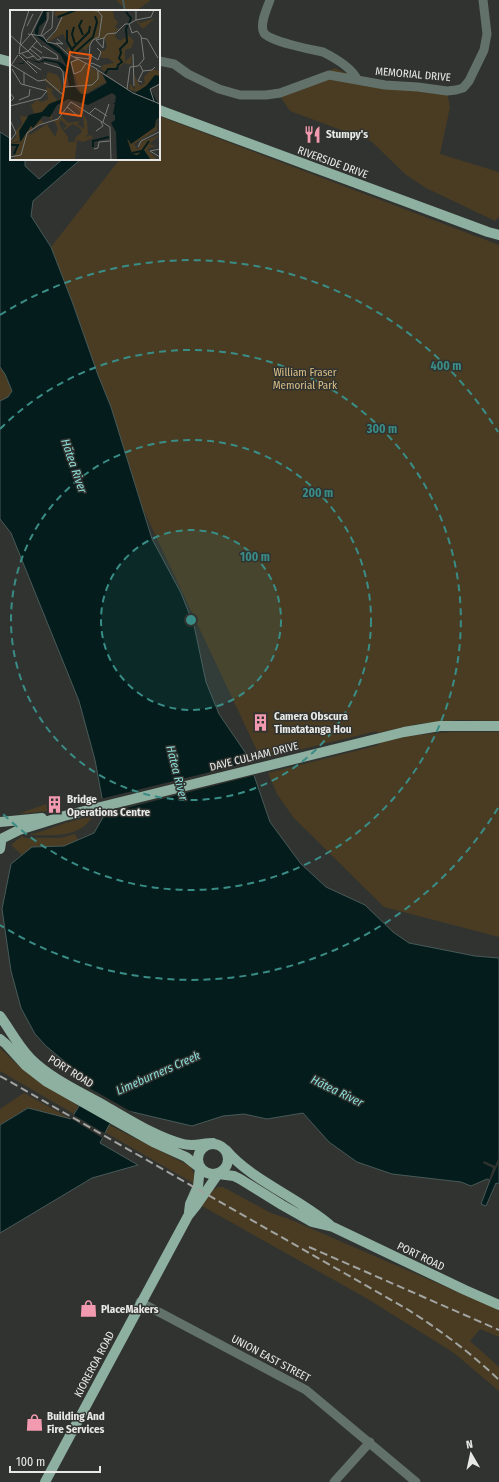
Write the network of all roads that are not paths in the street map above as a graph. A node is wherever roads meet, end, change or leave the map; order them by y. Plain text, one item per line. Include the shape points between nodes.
1 (270, 0) edge
2 (482, 0) edge
3 (0, 59) edge
4 (160, 61) edge
5 (10, 62) edge
6 (357, 79) junction
7 (160, 110) edge
8 (499, 235) edge
9 (499, 726) edge
10 (64, 816) junction
11 (0, 822) edge
12 (0, 825) edge
13 (1, 843) edge
14 (0, 1015) edge
15 (0, 1023) edge
16 (0, 1039) edge
17 (65, 1088) junction
18 (135, 1128) junction
19 (213, 1143) junction
20 (226, 1150) junction
21 (200, 1168) junction
22 (218, 1174) junction
23 (188, 1216) junction
24 (333, 1227) junction
25 (140, 1302) junction
26 (499, 1305) edge
27 (370, 1442) junction
28 (45, 1482) edge
29 (334, 1482) edge
30 (416, 1482) edge

1 - 6 street via 263,22 264,34 274,40 323,52 348,68
2 - 6 street, MEMORIAL DRIVE via 487,29 486,42 469,81 463,88 447,91 385,86
3 - 5 main road
4 - 6 street, MEMORIAL DRIVE via 174,64 219,89 240,95 280,93 329,75
7 - 8 main road, RIVERSIDE DRIVE
9 - 10 main road, DAVE CULHAM DRIVE via 422,728
10 - 11 main road, DAVE CULHAM DRIVE
10 - 13 main road, DAVE CULHAM DRIVE via 19,830
12 - 13 main road via 3,831
14 - 15 main road
14 - 17 main road, PORT ROAD via 19,1045
16 - 17 main road, PORT ROAD via 25,1065 47,1082
17 - 18 main road, PORT ROAD
18 - 19 main road, PORT ROAD via 184,1144 196,1146
18 - 21 main road, PORT ROAD via 153,1142 186,1157
19 - 20 main road, PORT ROAD
19 - 21 main road via 204,1146 199,1154
20 - 22 main road via 228,1164 223,1172
20 - 24 main road, PORT ROAD via 250,1171 316,1213
21 - 22 main road, PORT ROAD via 208,1174
21 - 23 main road, KIOREROA ROAD via 198,1186
22 - 23 main road, KIOREROA ROAD
22 - 24 main road, PORT ROAD via 240,1178 312,1222
23 - 25 main road, KIOREROA ROAD
24 - 26 main road, PORT ROAD
25 - 27 street, UNION EAST STREET via 306,1390
25 - 28 main road, KIOREROA ROAD
27 - 29 street
27 - 30 street, UNION EAST STREET

